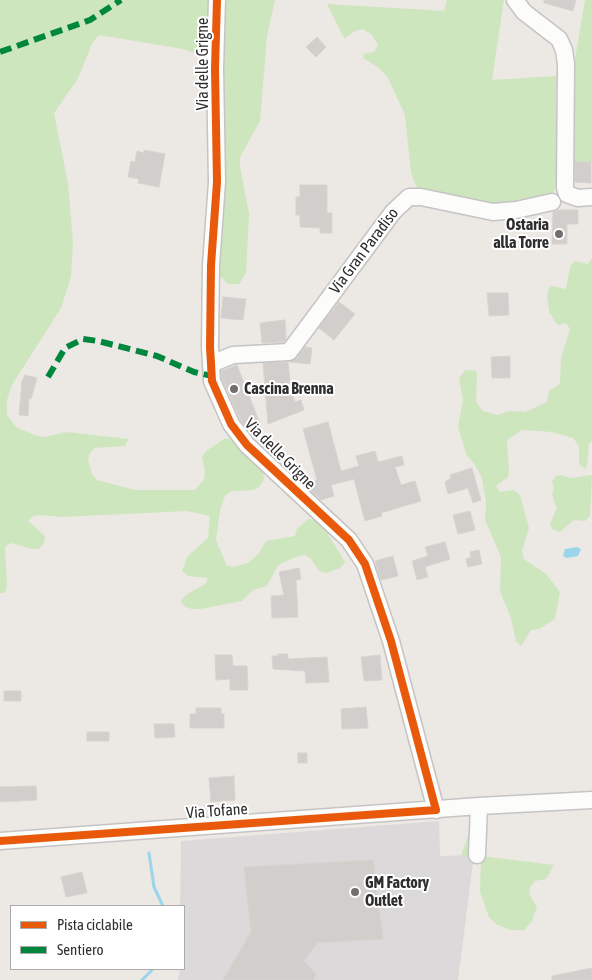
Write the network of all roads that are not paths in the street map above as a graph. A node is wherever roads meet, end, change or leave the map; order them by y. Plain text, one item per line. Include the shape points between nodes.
1 (217, 0) edge
2 (515, 0) edge
3 (592, 196) edge
4 (552, 202) dead end
5 (211, 364) junction
6 (592, 800) edge
7 (479, 806) junction
8 (436, 810) junction
9 (0, 841) edge
10 (477, 855) dead end

1 - 5 street, Via delle Grigne via 217,182
2 - 3 street via 524,12 559,39 564,50 565,188 568,194 578,198
4 - 5 street, Via Gran Paradiso via 493,212 409,197 393,212 289,352 233,355
5 - 8 street, Via delle Grigne via 212,381 231,424 247,444 348,540 365,564 391,642
6 - 7 street, Via Tofane
7 - 8 street, Via Tofane
7 - 10 street
8 - 9 street, Via Tofane

